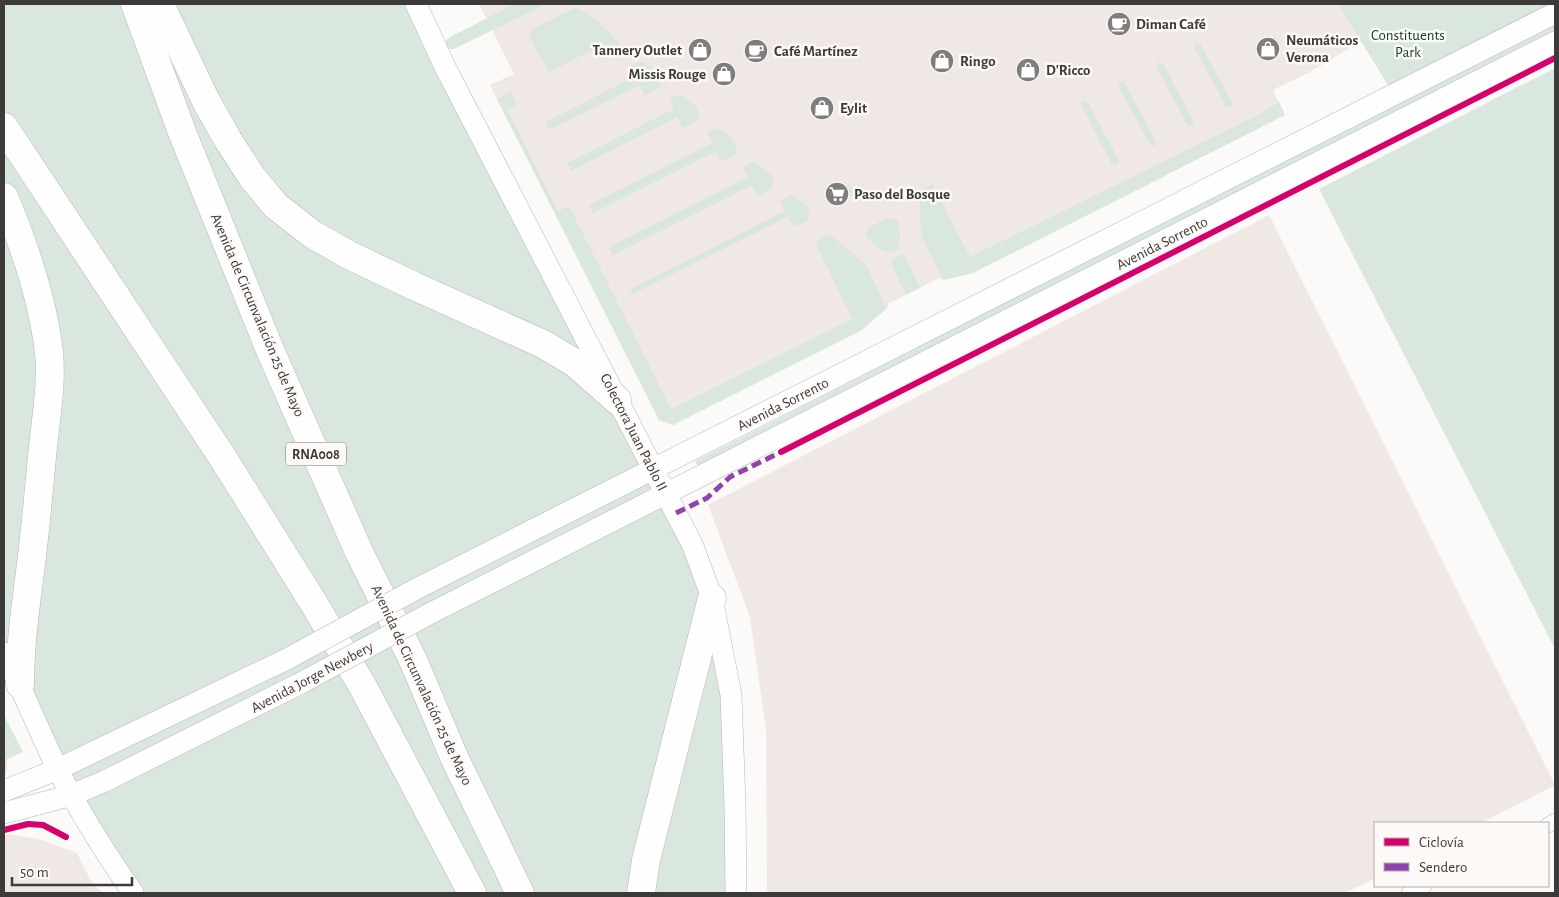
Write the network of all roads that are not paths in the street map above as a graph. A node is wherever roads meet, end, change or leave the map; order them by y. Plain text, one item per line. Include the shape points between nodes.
1 (135, 4) edge
2 (160, 4) edge
3 (416, 4) edge
4 (1555, 13) edge
5 (1555, 42) edge
6 (4, 127) edge
7 (4, 197) edge
8 (617, 400) junction
9 (653, 469) junction
10 (666, 495) junction
11 (712, 598) junction
12 (4, 653) edge
13 (20, 684) junction
14 (58, 769) junction
15 (4, 792) edge
16 (72, 794) junction
17 (4, 814) edge
18 (1422, 887) edge
19 (133, 893) edge
20 (472, 893) edge
21 (520, 893) edge
22 (640, 893) edge
23 (736, 893) edge
24 (1409, 893) edge

1 - 21 highway, Avenida de Circunvalación 25 de Mayo / RNA008 via 182,132 270,350 359,552
2 - 8 highway via 228,140 276,206 312,234 347,254 543,344 575,363
3 - 8 main road, Colectora Juan Pablo II via 445,67
4 - 9 main road, Avenida Sorrento
5 - 10 main road, Avenida Sorrento
6 - 20 highway via 221,455 313,602 362,684
7 - 13 highway via 32,271 49,355 48,395 22,637
8 - 9 main road, Colectora Juan Pablo II
9 - 10 main road, Colectora Juan Pablo II
9 - 14 main road, Avenida Jorge Newbery, bridge via 418,588 287,659
10 - 11 main road, Colectora Juan Pablo II via 693,546
10 - 16 main road, Avenida Jorge Newbery, bridge via 431,613 300,684 105,781
11 - 22 highway
11 - 23 main road, Colectora Juan Pablo II via 731,695
12 - 13 main road
13 - 14 main road
14 - 15 main road, Avenida Jorge Newbery
14 - 16 main road
16 - 17 main road, Avenida Jorge Newbery
16 - 19 main road via 103,850
18 - 24 street

